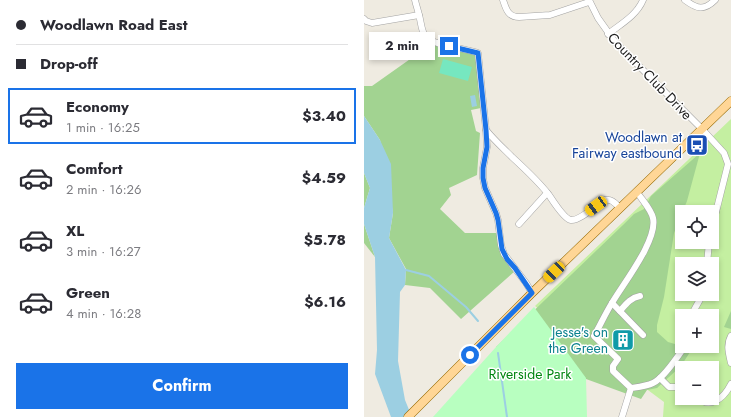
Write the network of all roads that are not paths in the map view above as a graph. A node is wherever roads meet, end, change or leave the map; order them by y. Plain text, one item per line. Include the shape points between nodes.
1 (415, 0) edge
2 (503, 0) edge
3 (643, 0) edge
4 (685, 0) edge
5 (715, 0) edge
6 (589, 1) edge
7 (419, 15) junction
8 (364, 19) edge
9 (608, 34) junction
10 (731, 101) edge
11 (702, 129) junction
12 (486, 130) junction
13 (637, 192) junction
14 (547, 193) junction
15 (718, 205) edge
16 (620, 208) junction
17 (519, 224) dead end
18 (532, 293) junction
19 (640, 296) dead end
20 (612, 303) junction
21 (620, 311) junction
22 (643, 334) dead end
23 (731, 336) edge
24 (680, 353) edge
25 (731, 364) edge
26 (661, 377) junction
27 (731, 384) edge
28 (675, 387) edge
29 (631, 388) junction
30 (719, 400) edge
31 (408, 417) edge
32 (622, 417) edge

1 - 7 street
2 - 6 street via 507,12 514,17 550,16
3 - 9 street via 641,7
4 - 5 street via 703,8
6 - 9 street, Country Club Drive
7 - 8 street via 372,23
7 - 12 street via 425,36 431,40 478,53
9 - 11 street, Country Club Drive
10 - 11 main road
11 - 13 main road
11 - 15 street, Country Club Drive via 724,153 728,164
12 - 14 street
12 - 18 street via 487,147 483,178 498,220 502,249 511,270
13 - 16 main road
13 - 20 street via 652,214 653,232 638,263
14 - 16 street via 563,215 571,220 577,219 609,199
14 - 17 street
16 - 18 main road
18 - 31 main road
19 - 21 street via 628,301
20 - 21 street
20 - 29 street via 594,336 618,359 613,371
21 - 22 street
23 - 25 street via 728,351
24 - 26 street
26 - 28 street via 669,387
26 - 29 street via 653,383
27 - 30 street
29 - 32 street

